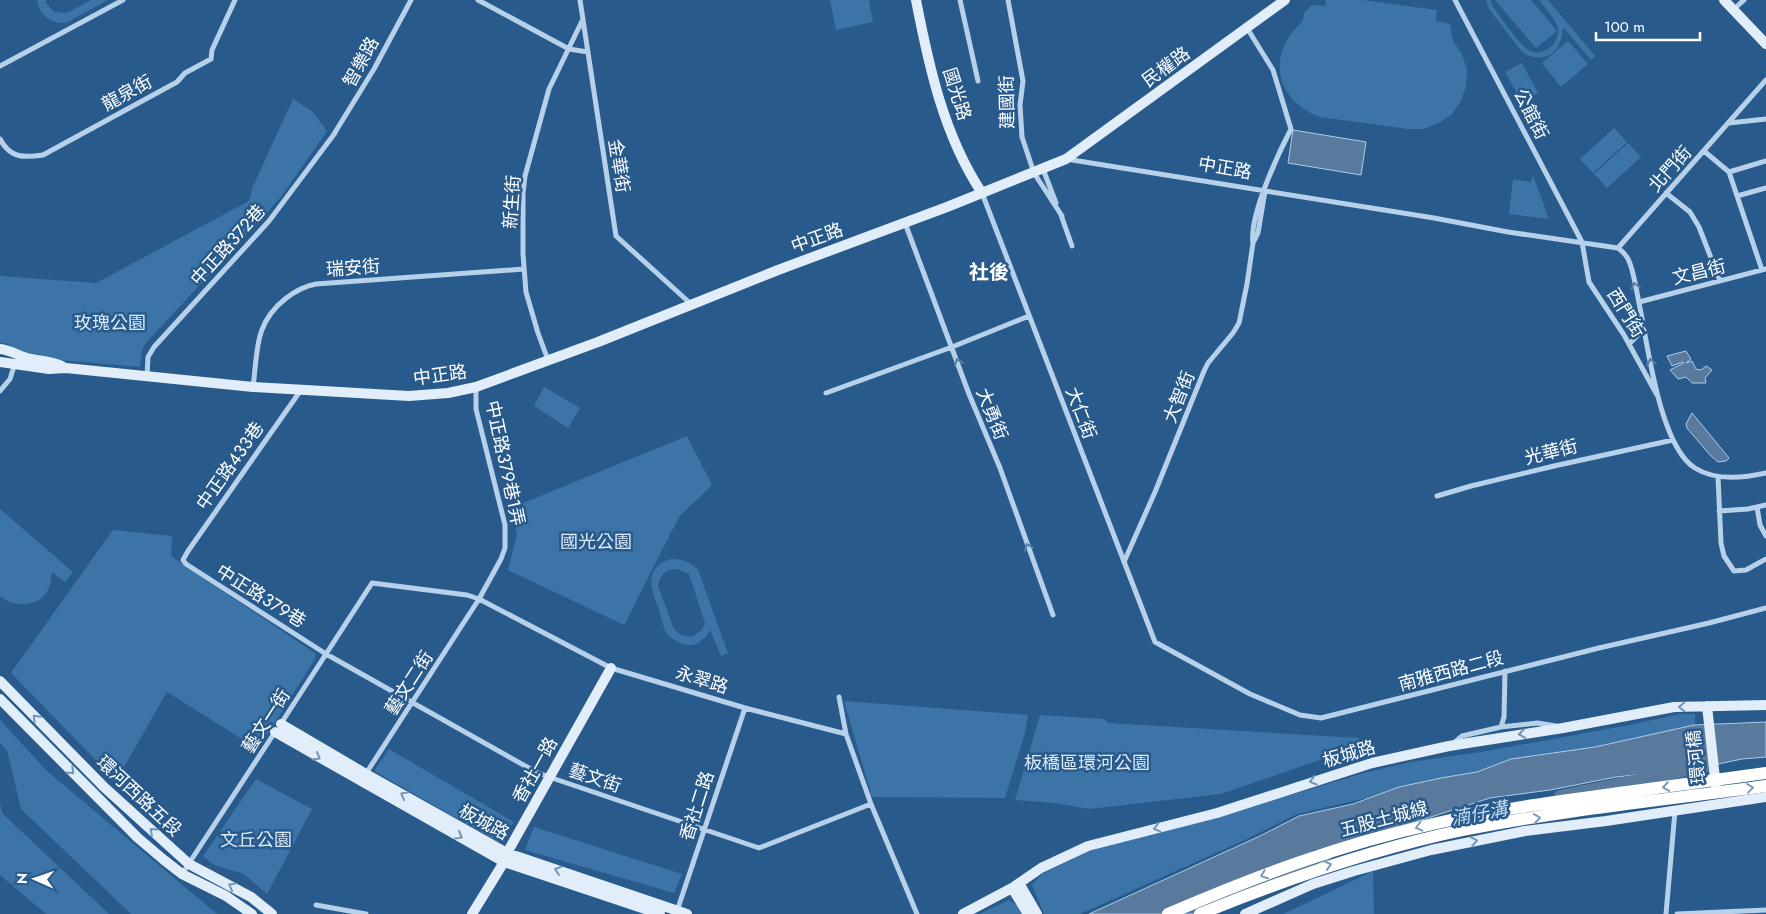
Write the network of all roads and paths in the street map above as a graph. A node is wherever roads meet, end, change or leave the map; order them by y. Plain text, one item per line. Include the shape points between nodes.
1 (123, 0) edge
2 (235, 0) edge
3 (411, 0) edge
4 (478, 0) edge
5 (580, 0) edge
6 (916, 0) edge
7 (960, 0) edge
8 (1008, 0) edge
9 (1285, 0) edge
10 (1455, 0) edge
11 (1724, 0) edge
12 (1744, 0) edge
13 (1734, 9) junction
14 (583, 19) junction
15 (1247, 28) junction
16 (1766, 43) edge
17 (568, 49) junction
18 (588, 52) junction
19 (0, 66) edge
20 (1766, 80) edge
21 (978, 81) dead end
22 (1766, 119) edge
23 (1728, 123) junction
24 (334, 135) joint
25 (0, 139) edge
26 (1704, 151) junction
27 (1066, 159) junction
28 (1766, 161) edge
29 (1038, 170) junction
30 (1729, 172) junction
31 (1766, 188) edge
32 (1264, 191) junction
33 (982, 193) junction
34 (1666, 193) junction
35 (1737, 196) junction
36 (1062, 216) junction
37 (906, 223) junction
38 (1582, 242) junction
39 (1072, 246) dead end
40 (1618, 248) junction
41 (524, 269) junction
42 (1764, 270) edge
43 (1720, 281) junction
44 (1639, 302) junction
45 (692, 304) junction
46 (1029, 316) junction
47 (1644, 329) junction
48 (1629, 344) junction
49 (952, 347) junction
50 (0, 349) edge
51 (15, 353) junction
52 (548, 360) junction
53 (0, 362) edge
54 (15, 364) junction
55 (66, 368) junction
56 (147, 376) junction
57 (253, 387) junction
58 (476, 387) junction
59 (302, 389) junction
60 (0, 391) edge
61 (826, 393) dead end
62 (1657, 395) junction
63 (1673, 440) junction
64 (1766, 473) edge
65 (1718, 477) junction
66 (1437, 496) dead end
67 (1766, 505) edge
68 (1757, 507) junction
69 (1719, 511) junction
70 (1766, 536) edge
71 (183, 560) joint
72 (1766, 560) edge
73 (1124, 562) junction
74 (372, 584) joint
75 (479, 599) junction
76 (1766, 608) edge
77 (1053, 615) dead end
78 (1156, 642) joint
79 (326, 654) junction
80 (611, 668) junction
81 (1505, 672) junction
82 (0, 681) edge
83 (839, 696) dead end
84 (0, 699) edge
85 (412, 704) junction
86 (1766, 705) edge
87 (1707, 706) junction
88 (745, 708) junction
89 (1501, 727) junction
90 (278, 728) junction
91 (1564, 728) junction
92 (846, 734) junction
93 (1449, 746) junction
94 (1766, 773) edge
95 (549, 777) junction
96 (363, 778) junction
97 (1766, 786) edge
98 (1766, 797) edge
99 (1718, 803) junction
100 (871, 804) junction
101 (1675, 811) junction
102 (704, 830) junction
103 (506, 857) junction
104 (189, 864) junction
105 (182, 874) junction
106 (1015, 885) junction
107 (316, 905) dead end
108 (1766, 910) edge
109 (680, 913) edge
110 (252, 914) edge
111 (272, 914) edge
112 (366, 914) edge
113 (472, 914) edge
114 (660, 914) edge
115 (917, 914) edge
116 (963, 914) edge
117 (1028, 914) edge
118 (1037, 914) edge
119 (1168, 914) edge
120 (1200, 914) edge
121 (1245, 914) edge
122 (1666, 914) edge
123 (1677, 914) edge

1 - 19 street
2 - 25 street, 龍泉街 via 211,59 185,73 177,82 43,155 27,157 11,153
3 - 24 street, 智樂路
4 - 17 street
5 - 14 street, 金華街
6 - 33 street, 國光路 via 942,111
7 - 21 street
8 - 29 street, 建國街 via 1023,81 1020,105 1022,137
9 - 15 street, 民權路
10 - 38 street, 公館街
11 - 13 street
12 - 13 street
13 - 16 street
14 - 17 street, 新生街
14 - 18 street, 金華街
15 - 27 street, 民權路
15 - 32 street, 大智街 via 1273,70 1291,129
17 - 18 street
17 - 41 street, 新生街 via 549,89 525,176
18 - 45 street, 金華街 via 616,236
20 - 23 street, 北門街
22 - 23 street
23 - 26 street, 北門街
24 - 56 street, 中正路372巷 via 269,221 154,346 148,356
26 - 30 street
26 - 34 street, 北門街
27 - 29 street, 中正路
27 - 32 street, 中正路
28 - 30 street
29 - 33 street, 中正路
29 - 36 street
29 - 36 street
30 - 35 street
31 - 35 street
32 - 38 street, 中正路
32 - 73 street, 大智街 via 1239,323 1204,371
33 - 37 street, 中正路
33 - 46 street, 大仁街
34 - 40 street, 北門街
34 - 43 street via 1690,212
35 - 42 street
36 - 39 street
37 - 45 street, 中正路
37 - 49 street, 大勇街
38 - 40 street
38 - 48 street, 西門街 via 1589,282
44 -> 40 street, 西門街 via 1628,259
41 - 52 street, 新生街 via 526,292
41 - 57 street, 瑞安街 via 306,286 288,296 267,316 259,338
42 - 43 street, 文昌街
43 - 44 street, 文昌街
44 - 47 street, 西門街
45 - 52 street, 中正路
46 - 49 street
46 - 73 street, 大仁街
47 - 48 street
62 -> 47 street, 西門街
48 - 62 street, 西門街
49 - 61 street
77 -> 49 street, 大勇街
50 - 51 street, 中正路
51 - 54 street
51 - 55 street, 中正路
52 - 58 street, 中正路
53 - 54 street, 中正路
54 - 55 street, 中正路
54 - 60 street via 10,379
55 - 56 street, 中正路
56 - 57 street, 中正路
57 - 59 street, 中正路
58 - 59 street, 中正路 via 448,394 410,396
58 - 75 street, 中正路379巷1弄 via 476,409 506,538 501,559
59 - 71 street, 中正路433巷
62 - 63 street, 西門街
63 - 65 street, 西門街 via 1695,468
63 - 66 street, 光華街
64 - 65 street, 西門街
65 - 69 street
67 - 68 street
68 - 69 street
68 - 70 street
69 - 72 street via 1724,556 1734,571 1746,570
71 - 79 street, 中正路379巷
73 - 78 street, 大仁街
74 - 75 street, 永翠路 via 467,594
74 - 79 street, 藝文一街
75 - 80 street, 永翠路
75 - 85 street, 藝文二街
76 - 81 street, 南雅西路二段
78 - 81 street, 南雅西路二段 via 1250,694 1308,718 1321,718
79 - 85 street, 藝文街
79 - 90 street, 藝文一街
80 - 88 street, 永翠路
80 - 95 street, 香社一路
81 - 89 street
104 -> 82 street, 環河西路五段 via 104,787
83 - 92 street
84 -> 105 street, 環河西路五段 via 138,838
85 - 95 street, 藝文街
85 - 96 street, 藝文二街
86 - 87 street, 板城路
87 -> 91 street, 板城路 via 1674,707
87 - 99 street, 環河橋, bridge
88 - 92 street, 永翠路
88 - 102 street, 香社二路
89 - 91 street via 1538,723
89 - 93 street via 1462,736
90 - 96 street, 板城路
90 - 104 street, 藝文一街
91 -> 93 street, 板城路
92 - 100 street
93 -> 106 street, 板城路 via 1372,763 1217,813 1088,846 1041,868
94 -> 119 highway, 五股土城線, bridge via 1580,798 1432,824 1300,861
95 - 102 street, 藝文街
95 - 103 street, 香社一路
96 - 103 street, 板城路
120 -> 97 highway, 五股土城線, bridge via 1319,868 1440,835 1560,814
98 - 99 street
99 - 101 street
100 - 102 street, 藝文街 via 759,848
100 - 115 street
121 -> 101 street via 1313,884 1431,850 1524,831
101 - 122 street
102 - 109 street, 香社二路
109 -> 103 street, 板城路
103 - 113 street, 香社一路
103 - 114 street, 板城路
104 - 105 street, 藝文一街
111 -> 104 street, 環河西路五段 via 251,897
105 - 110 street, 環河西路五段 via 226,896
106 - 116 street, 板城路
106 - 117 street
106 - 118 street
107 - 112 street
108 - 123 street

